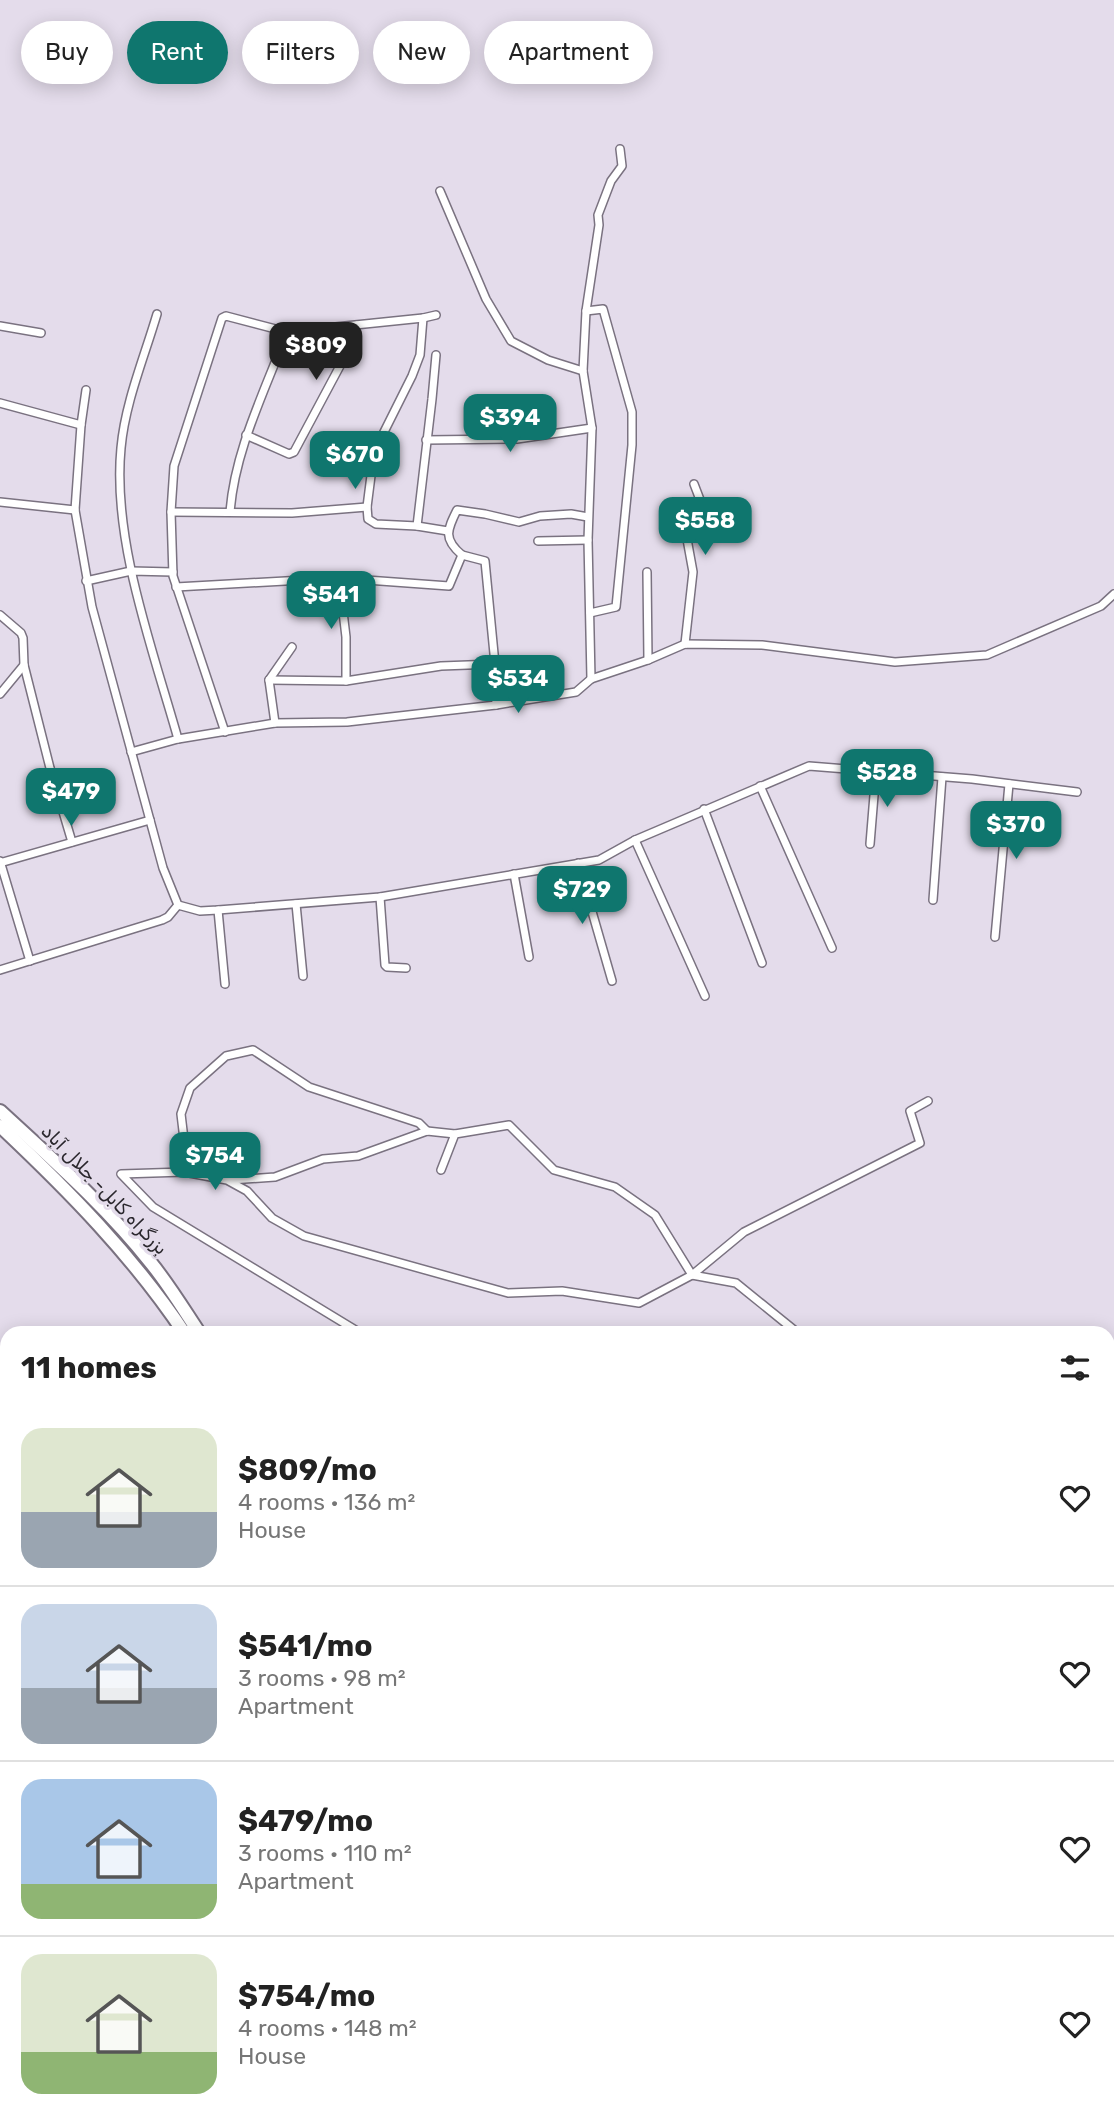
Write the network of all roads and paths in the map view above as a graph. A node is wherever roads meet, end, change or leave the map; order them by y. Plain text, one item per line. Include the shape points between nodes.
1 (620, 149) dead end
2 (440, 191) dead end
3 (586, 311) junction
4 (157, 314) dead end
5 (436, 315) dead end
6 (423, 318) junction
7 (357, 325) junction
8 (0, 326) edge
9 (287, 332) junction
10 (41, 333) dead end
11 (436, 355) dead end
12 (583, 371) junction
13 (86, 390) dead end
14 (0, 404) edge
15 (80, 425) junction
16 (592, 428) junction
17 (246, 435) junction
18 (426, 440) junction
19 (694, 484) dead end
20 (0, 502) edge
21 (367, 507) junction
22 (75, 510) junction
23 (172, 512) junction
24 (230, 512) junction
25 (588, 517) junction
26 (416, 526) junction
27 (448, 531) junction
28 (588, 540) junction
29 (538, 541) dead end
30 (461, 555) junction
31 (131, 571) junction
32 (173, 572) junction
33 (647, 572) dead end
34 (338, 579) junction
35 (86, 580) junction
36 (176, 587) junction
37 (1114, 594) edge
38 (590, 613) junction
39 (0, 615) edge
40 (685, 644) junction
41 (292, 647) dead end
42 (648, 660) junction
43 (495, 664) junction
44 (24, 665) junction
45 (591, 679) junction
46 (269, 680) junction
47 (346, 681) junction
48 (0, 694) edge
49 (496, 705) junction
50 (275, 723) junction
51 (225, 732) junction
52 (178, 739) junction
53 (131, 752) junction
54 (876, 771) junction
55 (942, 777) junction
56 (1009, 784) junction
57 (760, 786) junction
58 (1077, 792) dead end
59 (704, 809) junction
60 (150, 820) junction
61 (635, 839) junction
62 (72, 842) junction
63 (870, 844) dead end
64 (0, 862) edge
65 (578, 863) junction
66 (514, 874) junction
67 (380, 897) junction
68 (933, 900) dead end
69 (296, 904) junction
70 (178, 905) junction
71 (218, 910) junction
72 (995, 937) dead end
73 (832, 948) dead end
74 (529, 957) dead end
75 (30, 961) junction
76 (762, 963) dead end
77 (406, 968) dead end
78 (0, 970) edge
79 (303, 976) dead end
80 (612, 981) dead end
81 (225, 985) dead end
82 (705, 996) dead end
83 (928, 1101) dead end
84 (0, 1111) edge
85 (0, 1126) edge
86 (427, 1131) junction
87 (455, 1135) junction
88 (440, 1170) dead end
89 (188, 1173) junction
90 (227, 1180) junction
91 (692, 1275) junction
92 (179, 1326) edge
93 (195, 1326) edge
94 (349, 1326) edge
95 (789, 1326) edge

1 - 3 street via 622,166 598,215
2 - 12 street via 486,299 511,341
3 - 12 street
3 - 38 street via 603,309 632,412 616,607
4 - 31 street via 121,448 120,491
5 - 6 street
6 - 7 street
6 - 21 street via 420,355 374,452
7 - 9 street
7 - 17 street via 294,452
8 - 10 street
9 - 17 street
9 - 23 street via 222,318 174,466
11 - 18 street
12 - 16 street
13 - 15 street
14 - 15 street
15 - 22 street
16 - 18 street via 517,439
16 - 25 street
17 - 24 street
18 - 26 street
19 - 40 street via 707,518 687,539 693,572
20 - 22 street
21 - 24 street
21 - 26 street via 371,523
22 - 35 street
23 - 24 street
23 - 32 street
25 - 27 street via 540,516 519,522 460,509
25 - 28 street
26 - 27 street
27 - 30 street via 448,540
28 - 29 street
28 - 38 street
30 - 34 street via 449,586
30 - 43 street via 485,561
31 - 32 street
31 - 35 street
31 - 52 street
32 - 36 street
33 - 42 street
34 - 36 street
34 - 47 street
35 - 53 street
36 - 51 street
37 - 40 street via 1101,606 987,654 895,662 762,645
38 - 45 street
39 - 44 street via 21,633
40 - 42 street
41 - 46 street
42 - 45 street
43 - 47 street via 441,666
43 - 49 street
44 - 48 street
44 - 62 street
45 - 49 street via 576,692
46 - 47 street
46 - 50 street
49 - 50 street via 346,722
50 - 51 street
51 - 52 street
52 - 53 street
53 - 60 street
54 - 55 street
54 - 57 street via 809,766
54 - 63 street
55 - 56 street
55 - 68 street
56 - 58 street
56 - 72 street
57 - 59 street
57 - 73 street
59 - 61 street
59 - 76 street
60 - 62 street
60 - 70 street
61 - 65 street via 599,860
61 - 82 street
62 - 64 street
64 - 75 street
65 - 66 street
65 - 80 street
66 - 67 street
66 - 74 street
67 - 69 street
67 - 77 street via 385,965
69 - 71 street
69 - 79 street
70 - 71 street
70 - 75 street via 162,920
71 - 81 street
75 - 78 street
83 - 91 street via 910,1111 920,1143 744,1232
84 - 93 highway, بزرگراه کابل- جلال آباد via 136,1244
85 - 92 highway, بزرگراه کابل- جلال آباد via 83,1206
86 - 87 street
86 - 89 street via 419,1123 309,1087 253,1050 226,1056 190,1088 181,1114
86 - 90 street via 358,1156 323,1159 275,1177
87 - 88 street
87 - 91 street via 509,1125 554,1170 615,1187 654,1215
89 - 90 street
89 - 94 street via 121,1174 153,1207
90 - 91 street via 247,1191 272,1218 304,1236 508,1293 562,1291 639,1303
91 - 95 street via 736,1283

